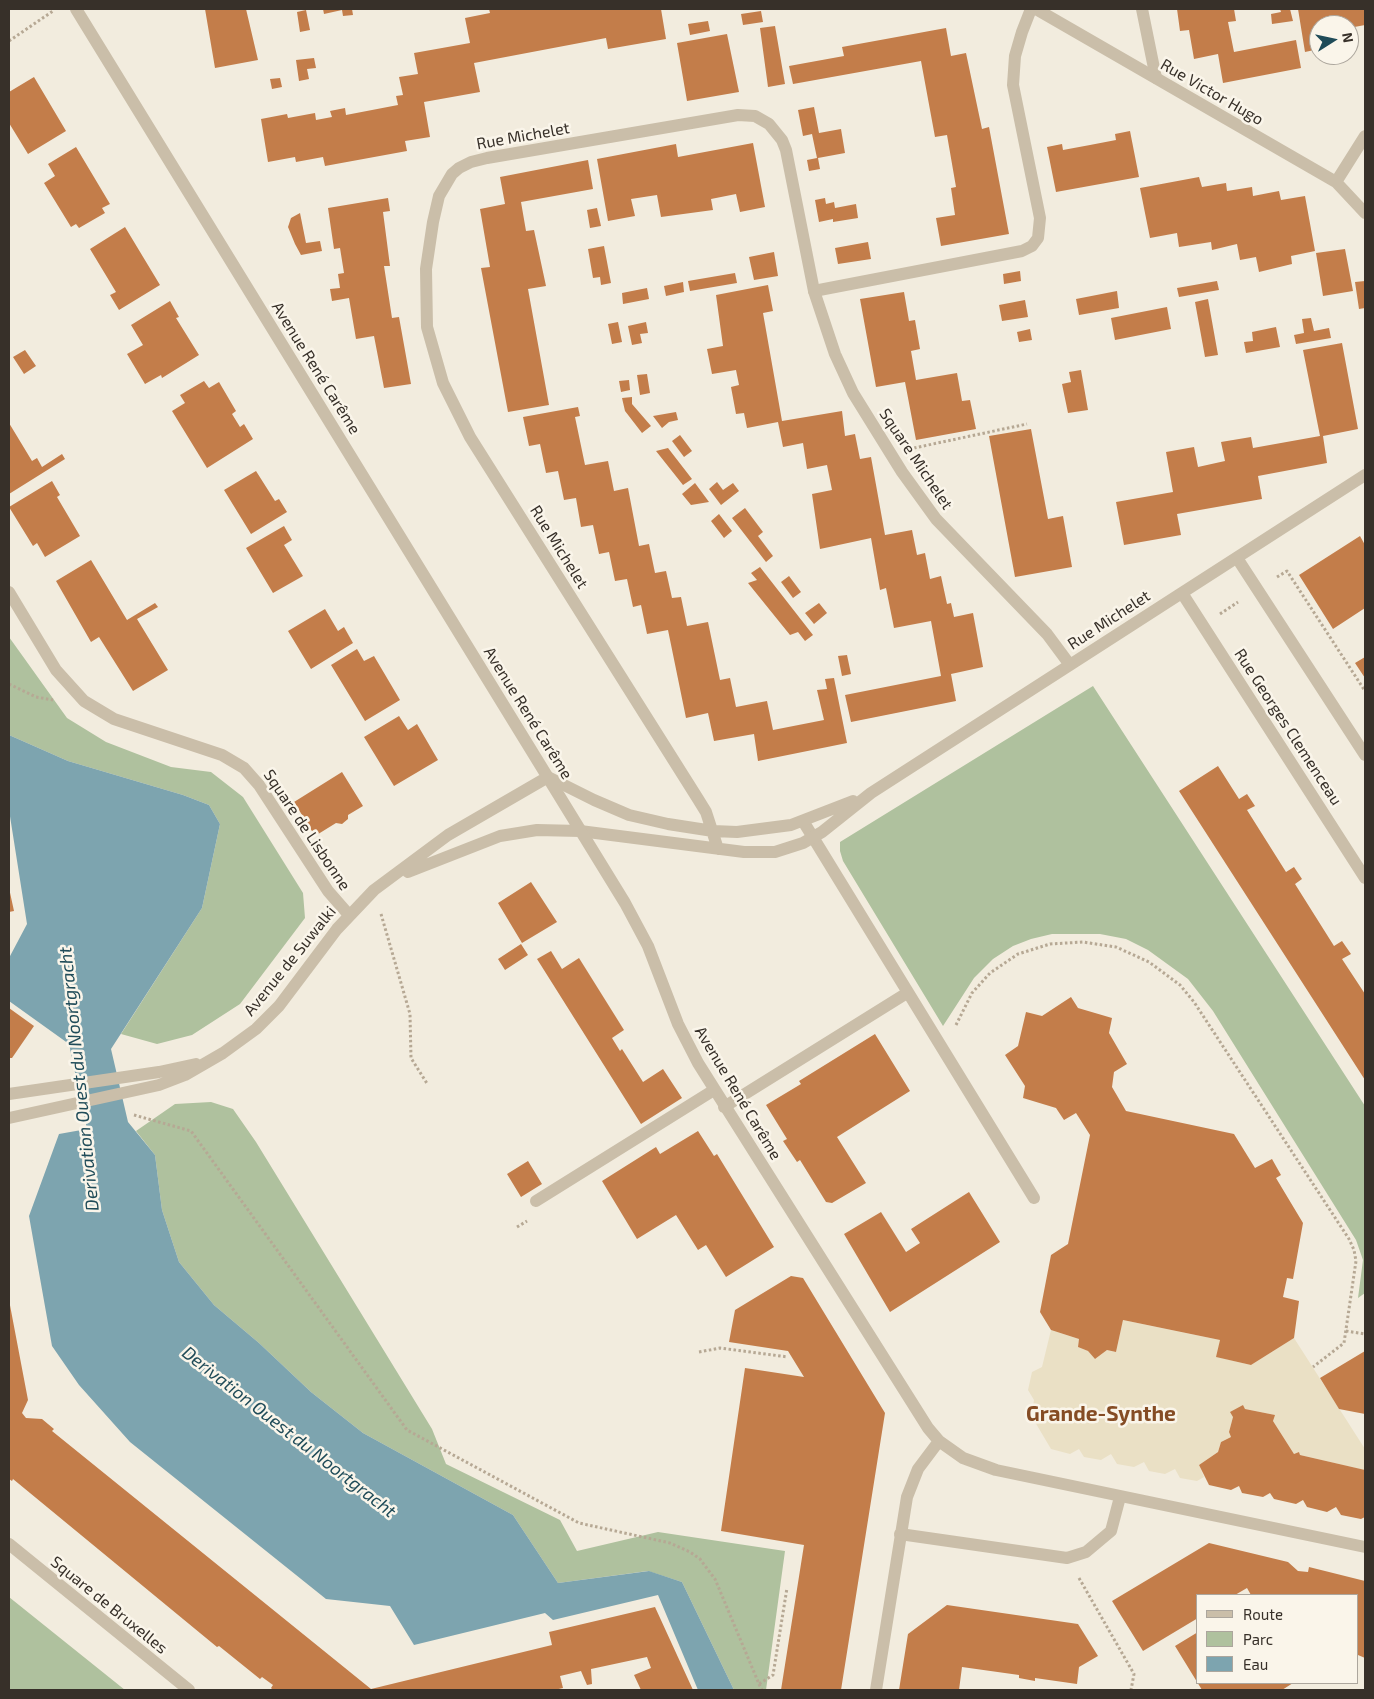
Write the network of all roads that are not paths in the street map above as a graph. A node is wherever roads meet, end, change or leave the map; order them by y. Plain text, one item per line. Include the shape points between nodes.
1 (76, 9) edge
2 (1031, 9) edge
3 (1036, 9) edge
4 (1142, 9) edge
5 (1156, 78) junction
6 (1365, 136) edge
7 (1336, 182) junction
8 (1365, 213) edge
9 (814, 291) junction
10 (1365, 475) edge
11 (1237, 558) junction
12 (9, 592) edge
13 (1182, 593) junction
14 (1070, 665) junction
15 (1365, 755) edge
16 (548, 777) junction
17 (871, 793) junction
18 (803, 821) junction
19 (580, 831) junction
20 (713, 831) junction
21 (813, 838) junction
22 (718, 849) junction
23 (1365, 878) edge
24 (390, 879) junction
25 (349, 915) junction
26 (907, 993) junction
27 (213, 1059) junction
28 (714, 1090) junction
29 (9, 1094) edge
30 (724, 1107) junction
31 (9, 1118) edge
32 (1034, 1198) dead end
33 (536, 1201) dead end
34 (939, 1440) junction
35 (1120, 1497) junction
36 (900, 1534) junction
37 (9, 1544) edge
38 (1365, 1548) edge
39 (189, 1690) edge
40 (876, 1690) edge

1 - 16 street, Avenue René Carême
2 - 9 street via 1015,56 1013,85 1040,218 1038,238 1032,246 1022,251
3 - 5 street, Rue Victor Hugo
4 - 5 street
5 - 7 street, Rue Victor Hugo
6 - 7 street
7 - 8 street, Rue Victor Hugo
9 - 14 street, Square Michelet via 838,360 857,400 889,453 936,519 1047,634
9 - 20 street, Rue Michelet via 786,150 776,131 755,116 738,115 471,162 452,174 445,184 432,222 426,269 426,307 431,344 443,383 470,437 698,799
10 - 11 street, Rue Michelet
11 - 13 street, Rue Michelet
11 - 15 street
12 - 25 street, Square de Lisbonne via 56,670 84,701 114,719 222,755 244,768 259,785 328,891
13 - 14 street, Rue Michelet
13 - 23 street, Rue Georges Clemenceau
14 - 17 street, Rue Michelet
16 - 19 street, Avenue René Carême
16 - 20 street, Rue Michelet via 629,814
16 - 24 street, Avenue de Suwalki via 448,835
17 - 18 street, Rue Michelet
17 - 21 street, Rue Michelet
18 - 20 street, Rue Michelet via 758,831
18 - 21 street
19 - 22 street, Rue Michelet
19 - 24 street, Avenue de Suwalki via 537,830 500,836
19 - 28 street, Avenue René Carême via 643,936 684,1037
20 - 22 street, Rue Michelet
21 - 22 street, Rue Michelet via 775,852
21 - 26 street
24 - 25 street, Avenue de Suwalki
25 - 27 street, Avenue de Suwalki via 274,1011 241,1042
26 - 30 street
26 - 32 street
27 - 29 street, Avenue de Suwalki via 123,1077
27 - 31 street, Avenue de Suwalki via 171,1081 128,1094
28 - 30 street, Avenue René Carême
28 - 33 street
30 - 34 street, Avenue René Carême via 914,1409
34 - 35 street, Avenue René Carême via 963,1458 996,1470
34 - 36 street via 911,1484
35 - 36 street via 1111,1531 1086,1552 1068,1558
35 - 38 street, Avenue René Carême
36 - 40 street
37 - 39 street, Square de Bruxelles

